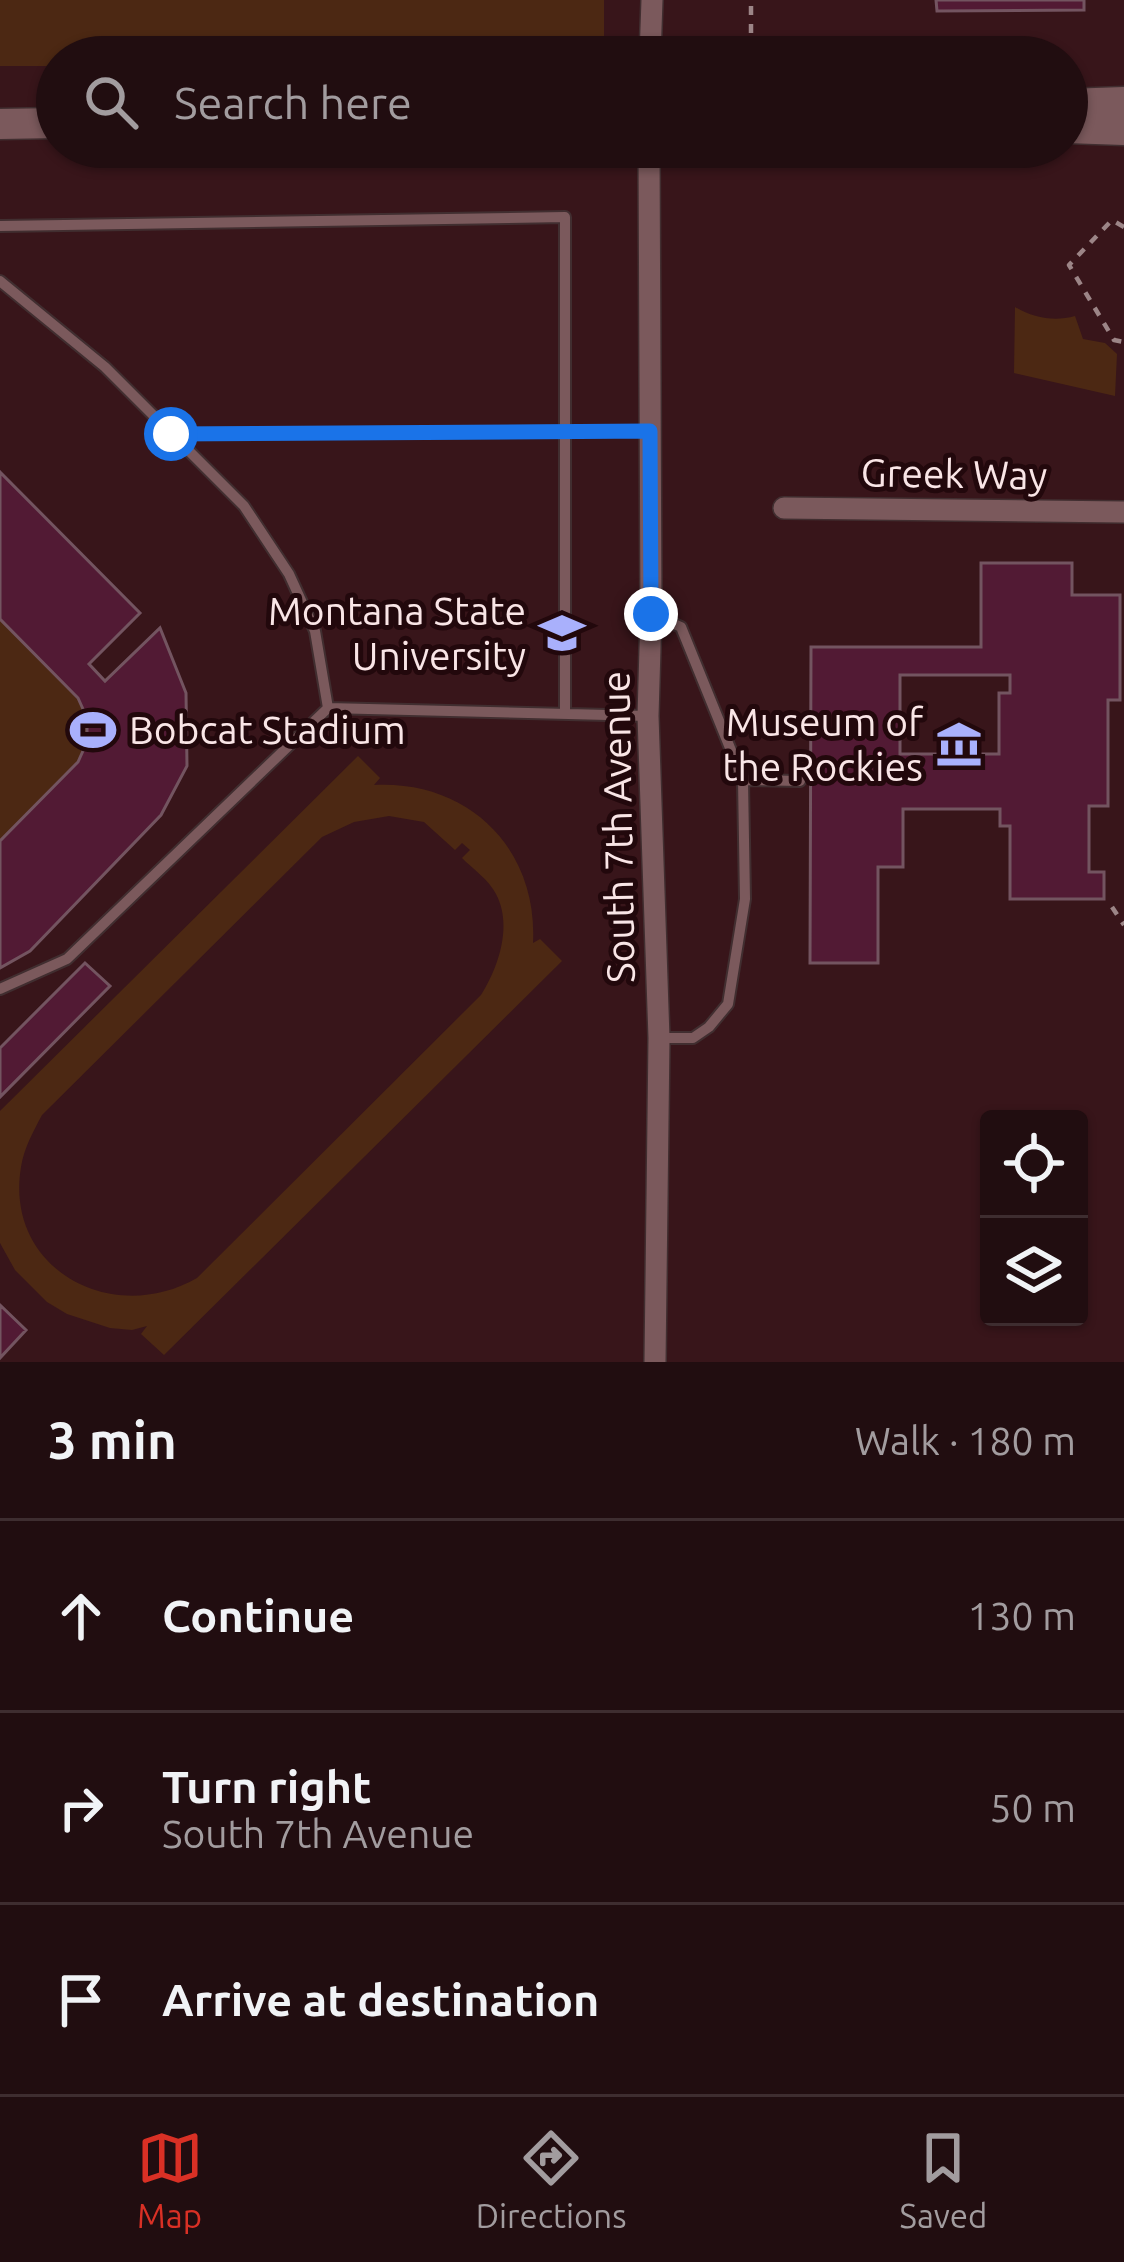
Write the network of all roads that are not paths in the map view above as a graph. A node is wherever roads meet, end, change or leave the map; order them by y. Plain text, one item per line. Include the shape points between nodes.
1 (652, 0) edge
2 (651, 36) edge
3 (1124, 102) edge
4 (1088, 103) edge
5 (36, 123) edge
6 (0, 124) edge
7 (1088, 129) edge
8 (1124, 130) edge
9 (649, 168) edge
10 (0, 226) edge
11 (0, 281) edge
12 (565, 431) junction
13 (650, 431) junction
14 (171, 434) junction
15 (784, 508) dead end
16 (1124, 512) edge
17 (651, 614) junction
18 (328, 708) junction
19 (565, 712) junction
20 (648, 716) junction
21 (743, 780) junction
22 (800, 781) dead end
23 (0, 989) edge
24 (659, 1038) junction
25 (655, 1362) edge

1 - 2 street
3 - 4 main road
5 - 6 main road
7 - 8 main road
9 - 13 street, South 7th Avenue
10 - 12 lane via 565,217
11 - 14 lane
12 - 13 lane
12 - 14 lane
12 - 19 lane
13 - 17 street, South 7th Avenue
14 - 18 lane via 244,506 289,574 316,632
15 - 16 street, Greek Way
17 - 20 street, South 7th Avenue
17 - 21 lane via 681,627
18 - 19 lane
18 - 23 lane via 68,959
19 - 20 lane
20 - 24 street, South 7th Avenue
21 - 22 lane
21 - 24 lane via 745,899 728,1004 693,1038
24 - 25 street, South 7th Avenue

